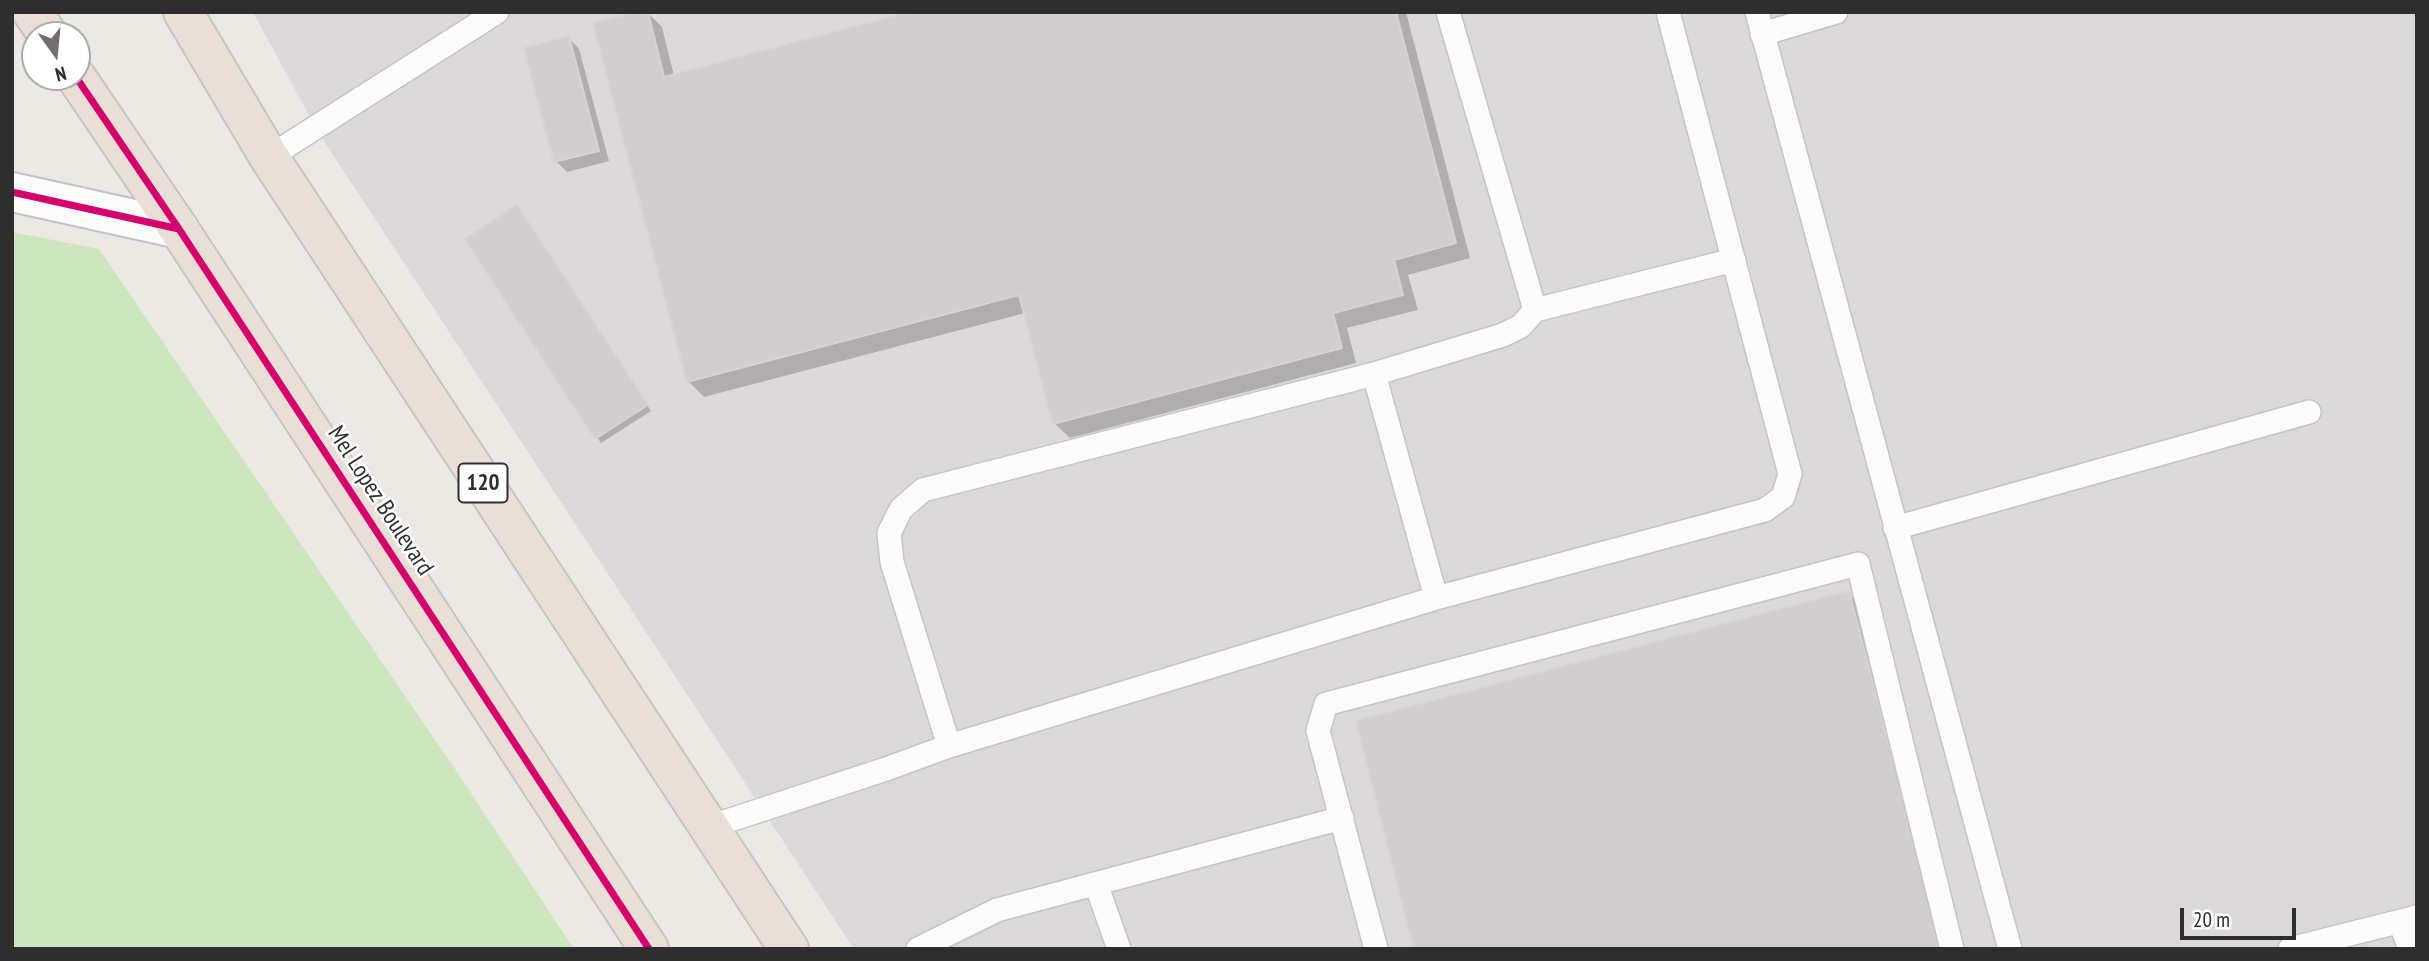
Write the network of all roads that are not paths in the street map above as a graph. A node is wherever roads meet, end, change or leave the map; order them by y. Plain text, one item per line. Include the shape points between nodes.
1 (183, 12) edge
2 (497, 12) edge
3 (1448, 12) edge
4 (1668, 12) edge
5 (1836, 12) edge
6 (1760, 23) edge
7 (85, 91) edge
8 (269, 157) junction
9 (12, 192) edge
10 (179, 229) junction
11 (1734, 260) junction
12 (1535, 310) junction
13 (1374, 374) junction
14 (2309, 412) dead end
15 (1895, 528) junction
16 (1436, 598) junction
17 (949, 746) junction
18 (1342, 818) junction
19 (709, 827) junction
20 (1096, 884) junction
21 (2408, 919) edge
22 (649, 949) edge
23 (789, 949) edge
24 (918, 949) edge
25 (1119, 949) edge
26 (1376, 949) edge
27 (1952, 949) edge
28 (2010, 949) edge
29 (2290, 949) edge
30 (2410, 949) edge

1 - 8 highway, 120
2 - 8 lane
3 - 12 lane
4 - 11 lane
5 - 6 lane
6 - 15 lane
7 - 10 highway, Mel Lopez Boulevard
8 - 19 highway, 120
9 - 10 street
10 - 22 highway, Mel Lopez Boulevard
11 - 12 lane
11 - 16 lane via 1790,474 1783,497 1765,510
12 - 13 lane via 1521,326 1503,335
13 - 16 lane
13 - 17 lane via 923,490 901,509 889,533 892,562
14 - 15 lane
15 - 28 lane
16 - 17 lane
17 - 19 lane
18 - 20 lane
18 - 26 lane
18 - 27 lane via 1318,731 1326,704 1858,564
19 - 23 highway, 120
20 - 24 lane via 997,910
20 - 25 lane
21 - 29 lane
21 - 30 lane

